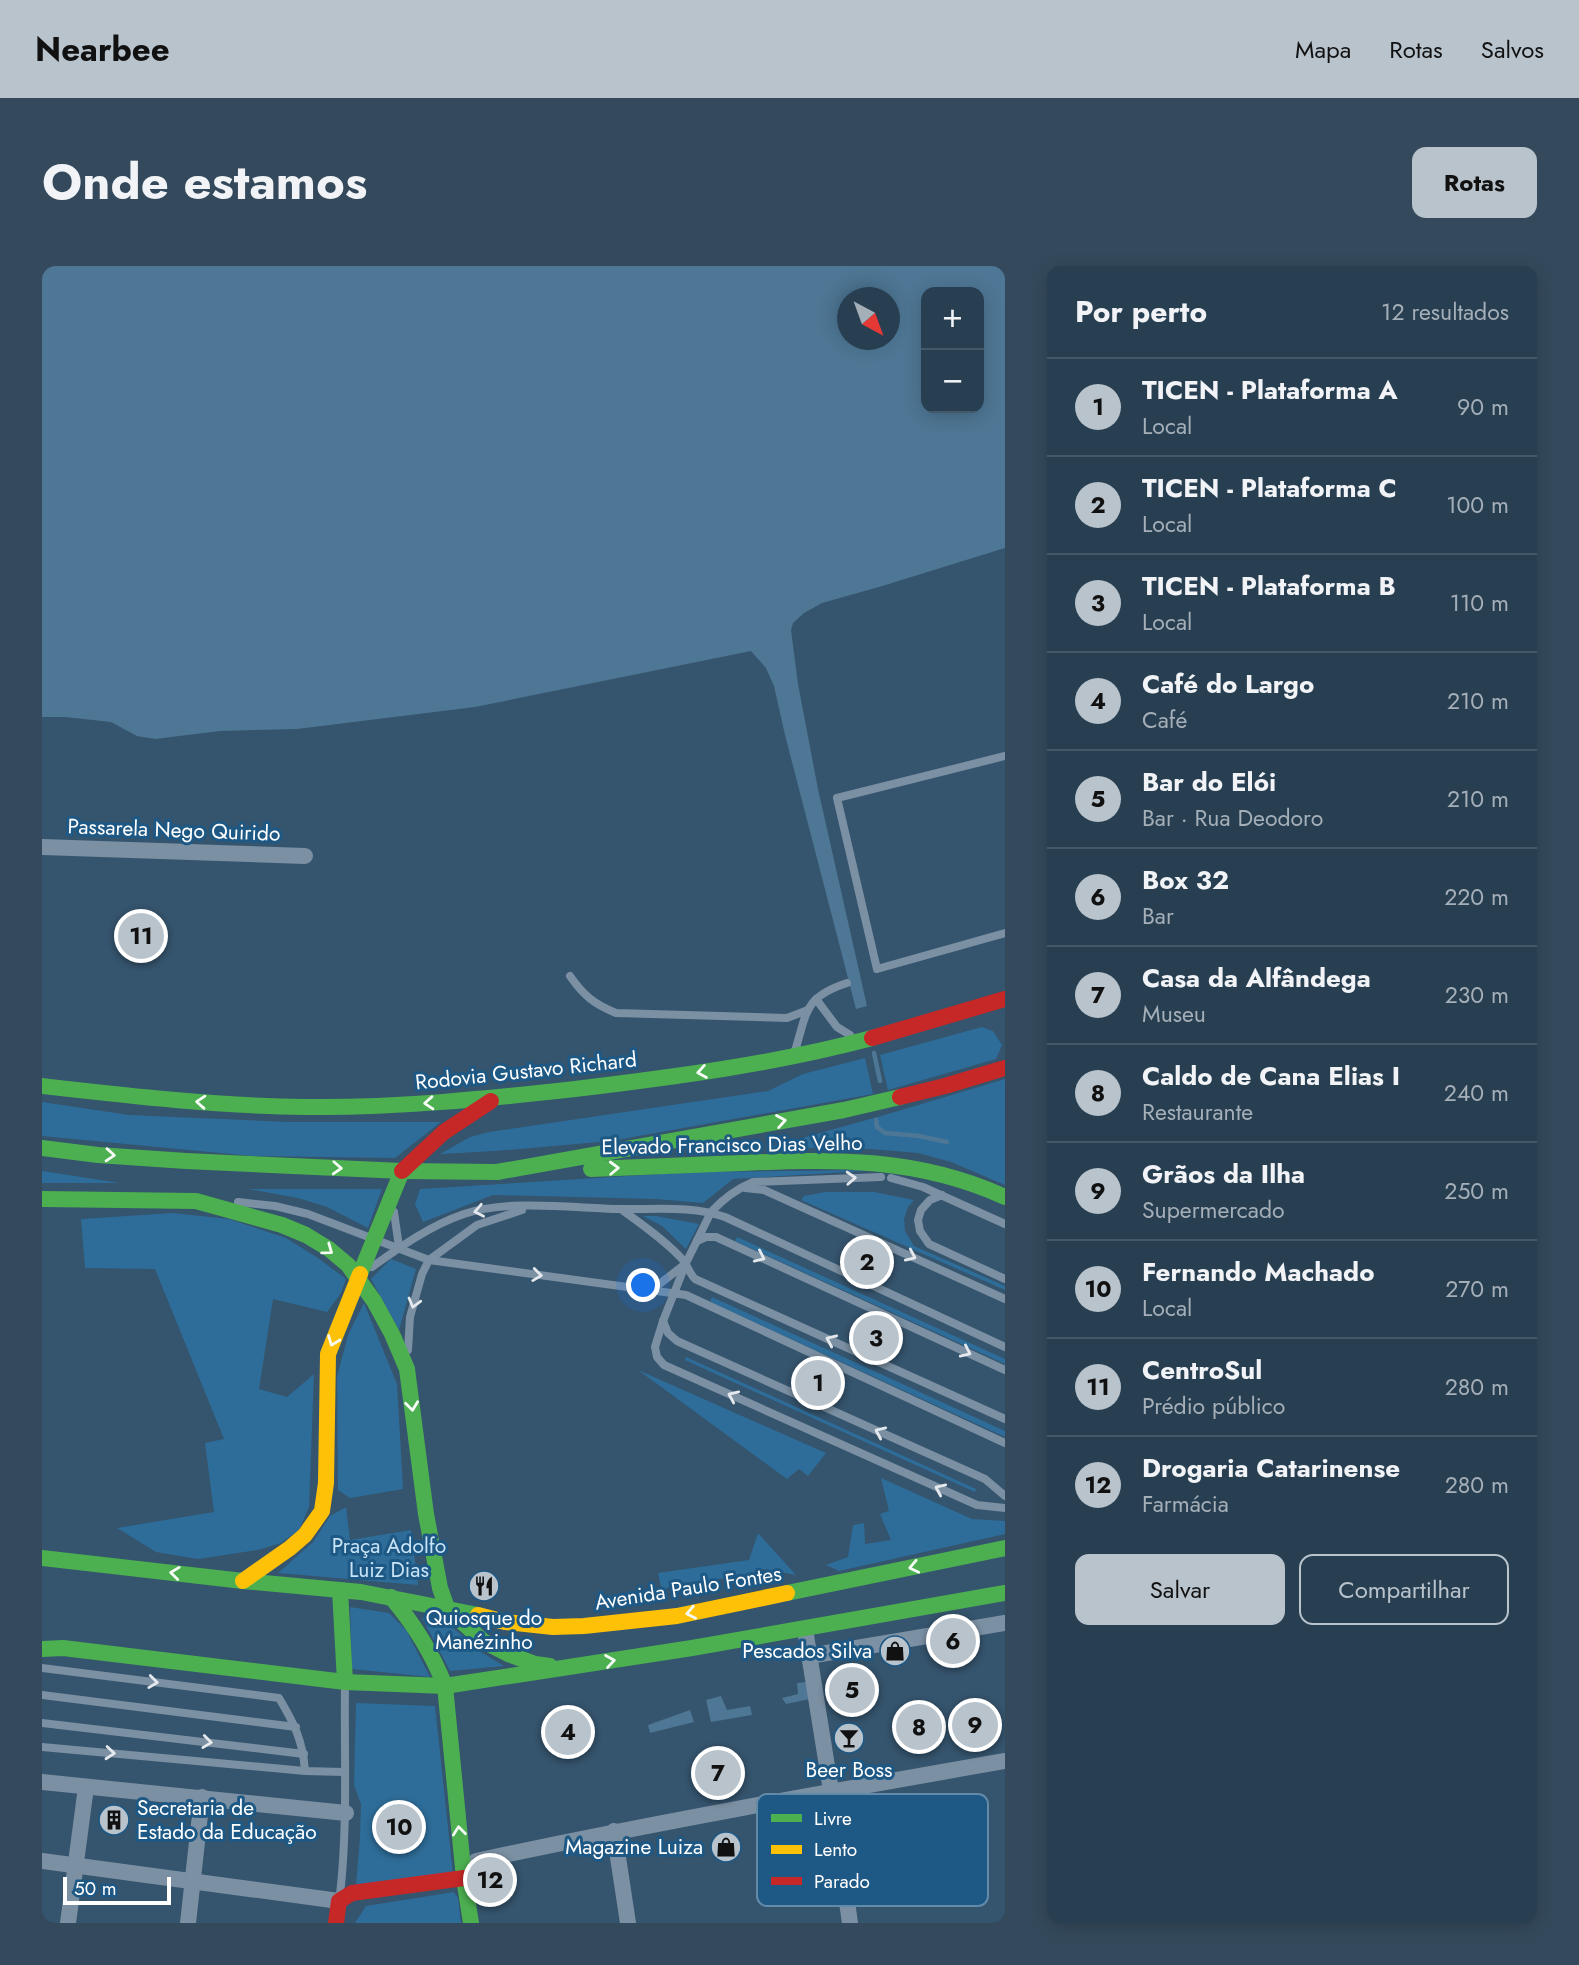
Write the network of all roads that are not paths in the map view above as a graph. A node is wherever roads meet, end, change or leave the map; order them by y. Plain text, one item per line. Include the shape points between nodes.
1 (1005, 756) edge
2 (42, 847) edge
3 (304, 856) dead end
4 (1005, 933) edge
5 (570, 976) dead end
6 (847, 983) dead end
7 (816, 999) junction
8 (1003, 1002) edge
9 (808, 1010) junction
10 (858, 1041) junction
11 (793, 1057) junction
12 (1005, 1068) edge
13 (42, 1086) edge
14 (497, 1098) junction
15 (42, 1148) edge
16 (402, 1171) junction
17 (497, 1172) junction
18 (886, 1176) junction
19 (735, 1190) junction
20 (392, 1192) junction
21 (942, 1195) junction
22 (1002, 1195) edge
23 (42, 1199) edge
24 (196, 1201) junction
25 (720, 1201) junction
26 (535, 1206) junction
27 (621, 1209) junction
28 (711, 1212) junction
29 (724, 1217) junction
30 (1005, 1224) edge
31 (373, 1238) junction
32 (697, 1241) junction
33 (399, 1247) junction
34 (447, 1247) junction
35 (429, 1260) junction
36 (687, 1263) junction
37 (450, 1264) junction
38 (358, 1278) junction
39 (1005, 1279) edge
40 (653, 1289) junction
41 (674, 1292) junction
42 (686, 1295) junction
43 (1005, 1299) edge
44 (669, 1305) junction
45 (663, 1321) junction
46 (1005, 1347) edge
47 (407, 1369) junction
48 (1005, 1370) edge
49 (1005, 1419) edge
50 (1005, 1443) edge
51 (1005, 1496) edge
52 (1005, 1508) edge
53 (1005, 1548) edge
54 (42, 1558) edge
55 (243, 1581) junction
56 (340, 1590) junction
57 (1005, 1593) edge
58 (391, 1597) junction
59 (447, 1608) junction
60 (1005, 1623) edge
61 (804, 1629) junction
62 (42, 1649) edge
63 (809, 1656) junction
64 (42, 1668) edge
65 (564, 1668) junction
66 (345, 1682) junction
67 (445, 1686) junction
68 (42, 1695) edge
69 (42, 1723) edge
70 (296, 1727) junction
71 (42, 1746) edge
72 (304, 1754) junction
73 (1005, 1761) edge
74 (305, 1771) junction
75 (344, 1772) junction
76 (42, 1782) edge
77 (86, 1787) junction
78 (831, 1791) junction
79 (815, 1794) edge
80 (831, 1794) edge
81 (202, 1797) junction
82 (757, 1805) edge
83 (346, 1813) junction
84 (614, 1831) junction
85 (42, 1861) edge
86 (477, 1861) dead end
87 (75, 1865) junction
88 (464, 1878) junction
89 (192, 1881) junction
90 (339, 1901) junction
91 (68, 1923) edge
92 (188, 1923) edge
93 (337, 1923) edge
94 (471, 1923) edge
95 (628, 1923) edge

1 - 4 lane via 837,798 877,969
2 - 3 street, Passarela Nego Quirido
5 - 9 lane via 581,992 616,1013 787,1018
6 - 7 lane
7 - 9 lane
7 - 10 lane via 837,1027
8 - 10 main road, Rodovia Gustavo Richard
9 - 11 lane
10 - 11 main road, Rodovia Gustavo Richard
11 -> 14 main road, Rodovia Gustavo Richard
17 -> 12 main road via 844,1110
14 -> 13 main road, Rodovia Gustavo Richard via 307,1107 146,1098
14 - 16 main road via 445,1129
15 -> 16 main road via 187,1161
16 - 17 main road
16 - 20 main road
17 -> 22 main road, Elevado Francisco Dias Velho via 851,1161 916,1168
19 -> 18 lane via 753,1182
18 - 21 lane
18 - 22 lane
19 - 25 lane
19 -> 43 lane via 764,1190
20 - 31 main road
20 - 33 lane
21 - 30 lane
21 - 39 lane via 930,1200 918,1220 929,1244
23 - 24 main road
24 - 31 lane via 275,1206
24 -> 38 main road via 306,1235 329,1249
25 - 28 lane
25 - 29 lane
26 - 27 lane
26 -> 33 lane via 465,1214
26 - 34 lane via 477,1225
27 - 28 lane
27 - 36 lane
28 - 29 lane
28 - 32 lane
29 - 46 lane
31 - 33 lane
31 - 38 main road
32 - 36 lane
32 -> 48 lane via 716,1237
33 - 35 lane
33 - 38 lane
34 - 35 lane
34 - 37 lane
35 - 37 lane
35 -> 47 lane via 410,1317
36 - 40 lane
36 - 41 lane
49 -> 36 lane via 695,1279
37 -> 40 lane
38 - 47 main road
38 -> 55 main road via 328,1354 327,1474 322,1511 305,1535
40 - 41 lane
41 - 42 lane
41 - 44 lane
42 - 44 lane
42 - 50 lane
44 - 45 lane
51 -> 45 lane via 985,1479 677,1341
52 -> 45 lane via 977,1505 664,1365 655,1347
47 -> 59 main road via 426,1514
53 -> 59 main road, Avenida Paulo Fontes via 677,1616 633,1621 553,1627 505,1622
55 -> 54 main road, Avenida Paulo Fontes
55 - 56 main road, Avenida Paulo Fontes
56 - 58 main road, Avenida Paulo Fontes
56 - 66 main road
57 - 61 main road
58 - 59 main road, Avenida Paulo Fontes
58 - 67 main road via 428,1646
59 - 65 main road via 483,1641 508,1654
60 - 63 street
61 - 63 street
65 -> 61 main road
62 - 66 main road
63 - 78 street
64 -> 70 lane via 279,1698
65 - 67 main road
66 - 67 main road
66 - 75 lane
88 -> 67 main road
68 - 70 lane
69 -> 72 lane
70 - 72 lane
71 -> 74 lane
72 - 74 lane
73 - 78 street
74 - 75 lane
75 - 83 lane
76 - 77 street
77 - 81 street
77 - 87 street
78 - 79 street
78 - 80 street
81 - 83 street
81 - 89 street
82 - 84 street
83 - 90 lane
84 - 86 street
84 - 95 street
85 - 87 street
87 - 89 street
87 - 91 street
88 - 90 main road via 352,1892
88 - 94 main road
89 - 90 street
89 - 92 street
90 - 93 main road

